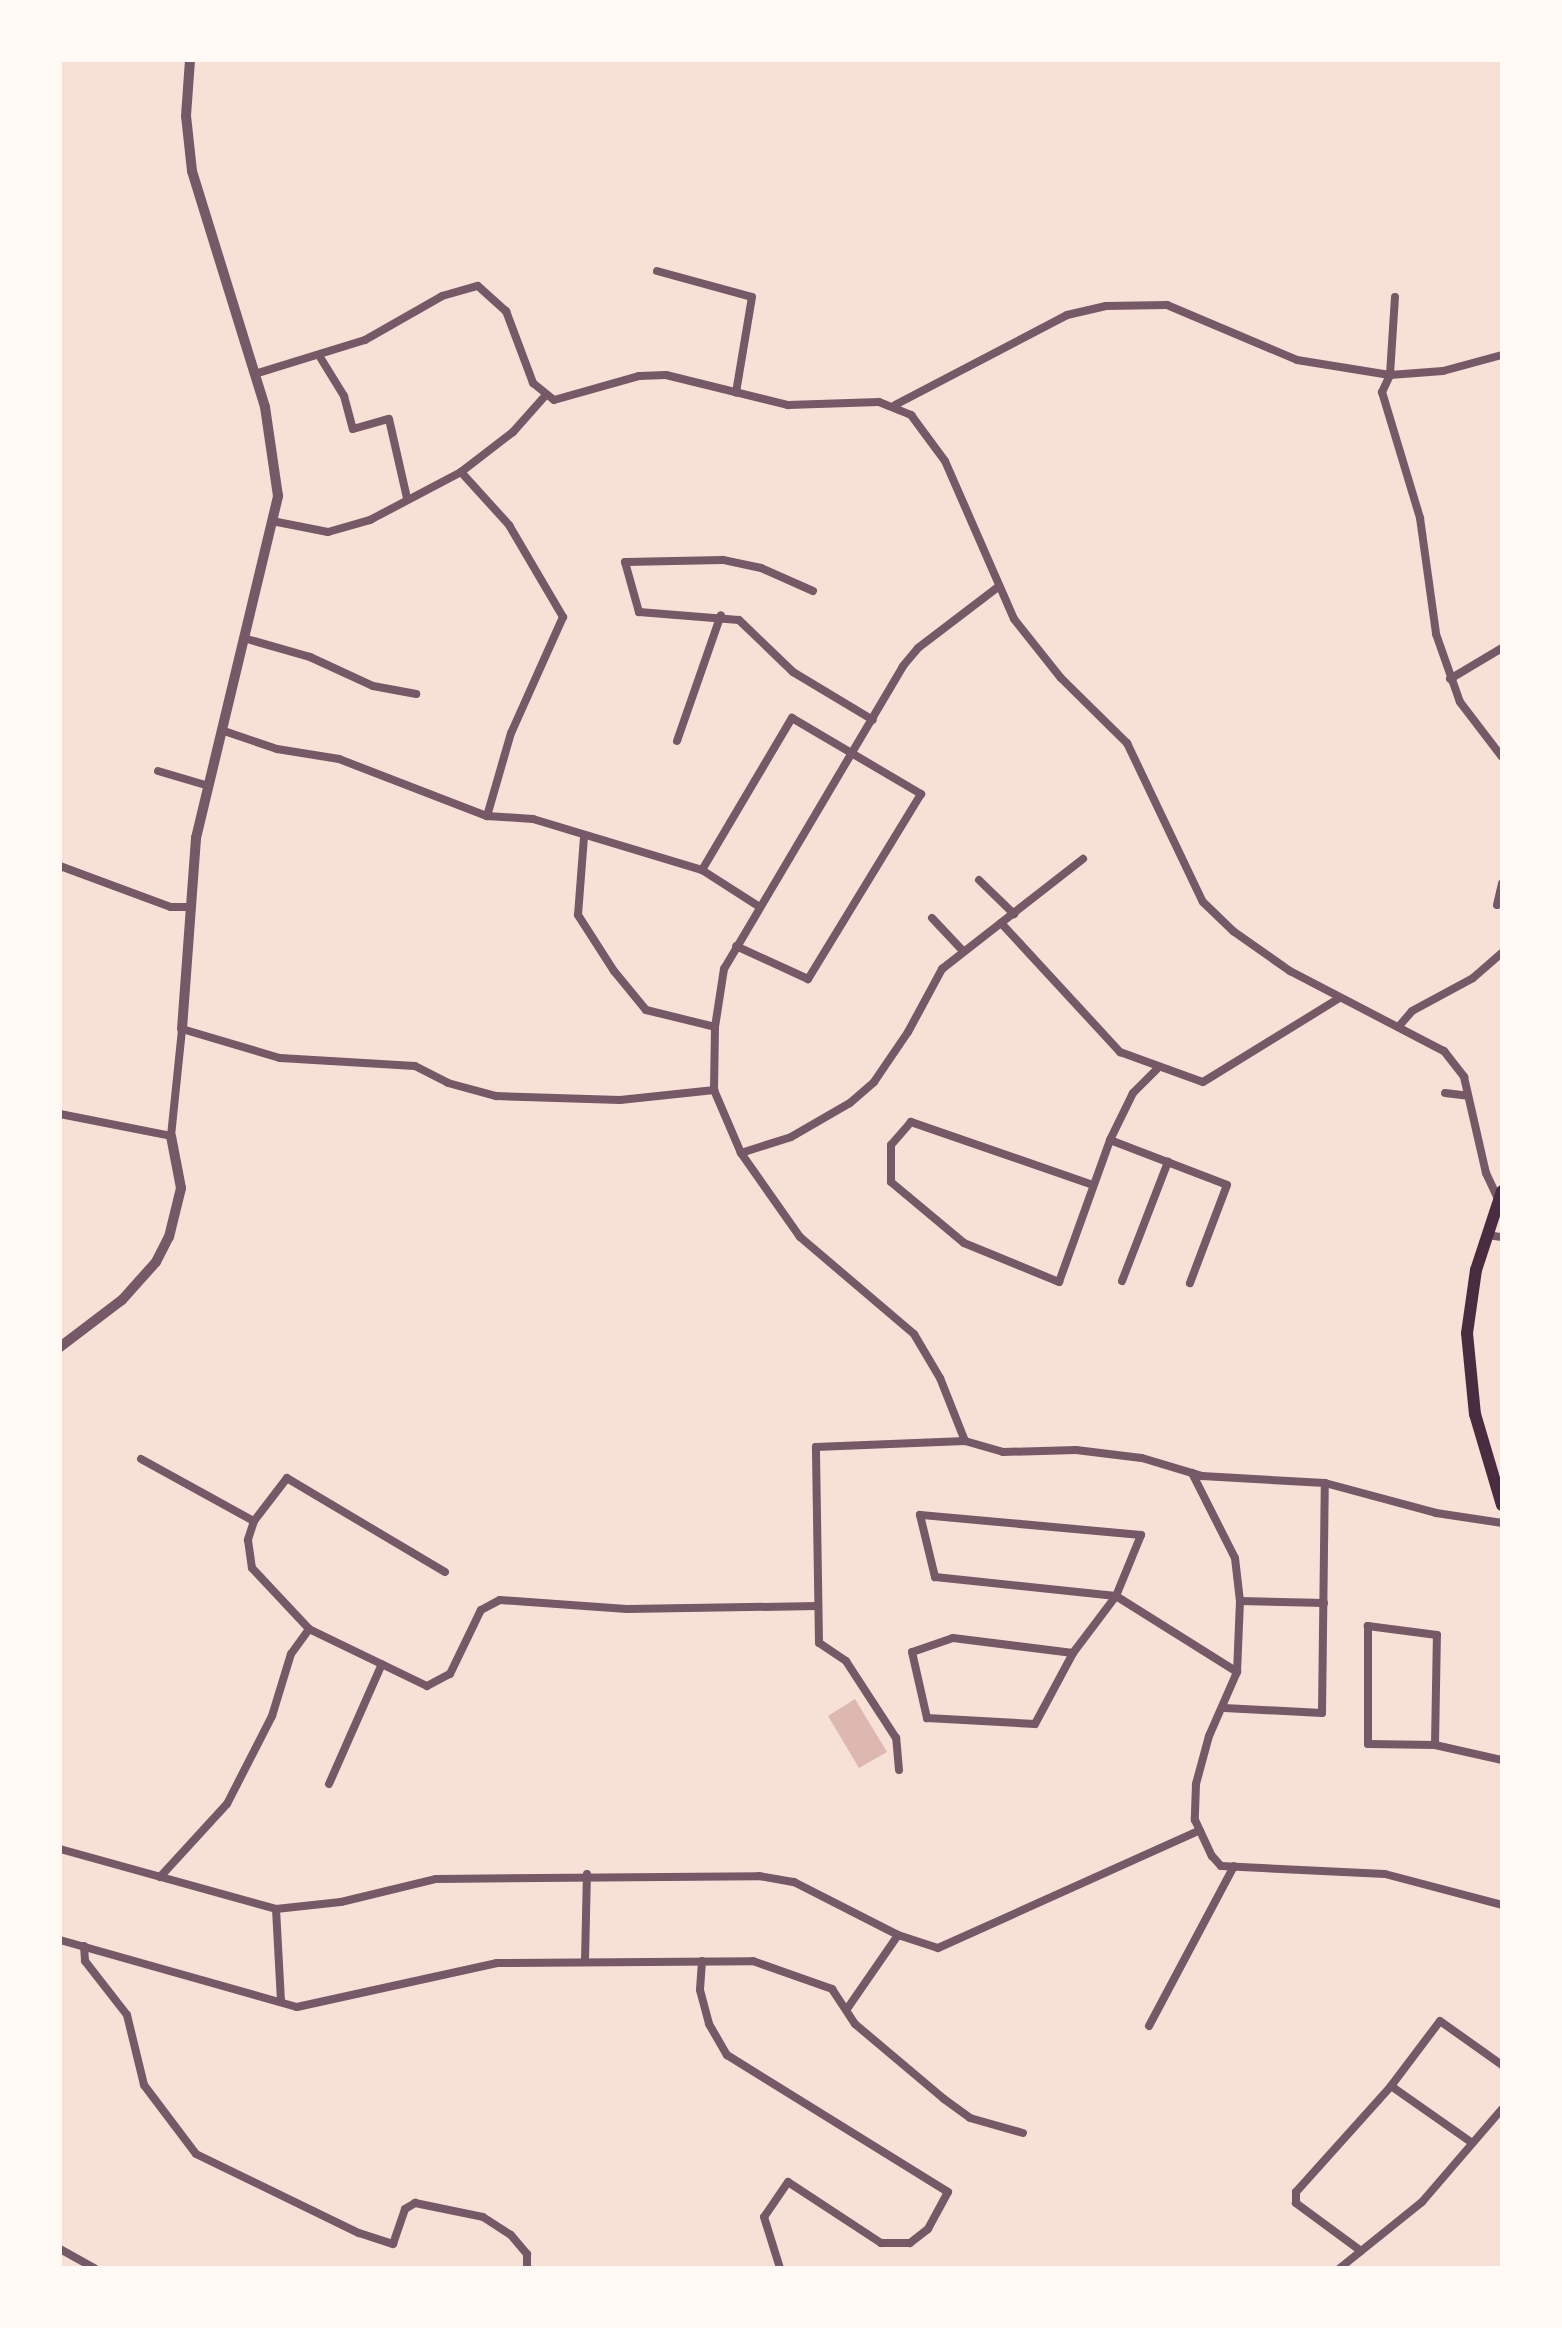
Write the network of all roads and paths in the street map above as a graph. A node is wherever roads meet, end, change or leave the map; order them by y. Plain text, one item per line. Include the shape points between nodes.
1 (190, 60) edge
2 (657, 271) dead end
3 (1395, 297) dead end
4 (1502, 355) edge
5 (320, 357) junction
6 (255, 374) junction
7 (1390, 375) junction
8 (736, 393) junction
9 (545, 396) junction
10 (895, 405) junction
11 (461, 472) junction
12 (407, 498) junction
13 (272, 521) junction
14 (998, 587) junction
15 (813, 591) dead end
16 (721, 615) junction
17 (247, 639) junction
18 (1502, 648) edge
19 (1450, 679) junction
20 (416, 694) dead end
21 (873, 720) junction
22 (224, 731) junction
23 (677, 741) dead end
24 (853, 755) junction
25 (1502, 757) edge
26 (158, 771) dead end
27 (209, 786) junction
28 (487, 816) junction
29 (584, 837) junction
30 (1083, 859) dead end
31 (60, 866) edge
32 (702, 870) junction
33 (979, 880) dead end
34 (1502, 884) edge
35 (1497, 905) dead end
36 (758, 906) junction
37 (188, 907) junction
38 (1014, 914) junction
39 (932, 918) dead end
40 (1001, 923) junction
41 (736, 946) junction
42 (963, 951) junction
43 (1502, 953) edge
44 (1338, 999) junction
45 (1400, 1025) junction
46 (715, 1027) junction
47 (182, 1029) junction
48 (1157, 1069) junction
49 (714, 1090) junction
50 (1445, 1093) dead end
51 (1468, 1096) junction
52 (60, 1114) edge
53 (171, 1136) junction
54 (1110, 1140) junction
55 (741, 1153) junction
56 (1168, 1162) junction
57 (1093, 1185) junction
58 (1500, 1195) edge
59 (1487, 1235) junction
60 (1502, 1237) edge
61 (1122, 1281) dead end
62 (1190, 1283) dead end
63 (60, 1347) edge
64 (965, 1441) junction
65 (141, 1459) dead end
66 (1192, 1473) junction
67 (1325, 1483) junction
68 (1502, 1505) edge
69 (254, 1521) junction
70 (1502, 1523) edge
71 (445, 1572) dead end
72 (1116, 1596) junction
73 (1240, 1601) junction
74 (1324, 1603) junction
75 (818, 1606) junction
76 (309, 1629) junction
77 (1073, 1653) junction
78 (382, 1664) junction
79 (1237, 1672) junction
80 (1224, 1708) junction
81 (1435, 1745) junction
82 (1502, 1760) edge
83 (899, 1770) dead end
84 (329, 1784) dead end
85 (1198, 1831) junction
86 (60, 1849) edge
87 (1234, 1866) junction
88 (587, 1874) junction
89 (160, 1877) junction
90 (1502, 1905) edge
91 (276, 1909) junction
92 (898, 1935) junction
93 (60, 1940) edge
94 (84, 1946) junction
95 (585, 1960) junction
96 (702, 1961) junction
97 (281, 2002) junction
98 (847, 2009) junction
99 (1149, 2026) dead end
100 (1502, 2065) edge
101 (1391, 2086) junction
102 (1502, 2109) edge
103 (1023, 2133) dead end
104 (1471, 2142) junction
105 (60, 2249) edge
106 (1361, 2251) junction
107 (94, 2268) edge
108 (527, 2268) edge
109 (780, 2268) edge
110 (1340, 2268) edge

1 - 6 street via 186,116 192,171
2 - 8 street via 752,297
3 - 7 street
4 - 7 street via 1443,371
5 - 6 street
5 - 9 street via 403,322 442,296 478,286 506,311 533,383
5 - 12 street via 344,396 353,429 389,419
6 - 13 street via 278,469
7 - 10 street via 1297,360 1167,305 1106,306 1067,315
7 - 19 street via 1382,392 1420,518 1436,634
8 - 9 street via 653,375 563,399
8 - 10 street via 788,405
9 - 11 street via 513,432
10 - 14 street via 929,434 945,461
11 - 12 street
11 - 28 street via 509,525 563,617 511,733
12 - 13 street via 370,520 328,532
13 - 17 street
14 - 21 street via 918,648
14 - 44 street via 1026,639 1127,743 1203,902 1233,931
15 - 16 street via 761,568 723,560 625,562 639,612
16 - 21 street via 739,620 793,672
16 - 23 street
17 - 20 street via 310,657 373,686
17 - 22 street
18 - 19 street
19 - 25 street via 1460,702
21 - 24 street
22 - 27 street
22 - 28 street via 277,749 339,759
24 - 32 street via 792,718
24 - 36 street
24 - 41 street via 921,794 808,979
26 - 27 street
27 - 37 street
28 - 29 street via 533,819
29 - 32 street
29 - 46 street via 578,915 614,971 646,1010
30 - 38 street
31 - 37 street via 171,907
32 - 36 street
33 - 38 street
34 - 35 street
36 - 41 street
37 - 47 street
38 - 40 street
39 - 42 street
40 - 42 street
40 - 48 street via 1120,1052
41 - 46 street via 724,969
42 - 55 street via 942,969 874,1082 820,1123
43 - 45 street via 1473,978 1412,1011
44 - 45 street
44 - 48 street via 1203,1082
45 - 51 street via 1451,1058
46 - 49 street
47 - 49 street via 280,1058 415,1066 448,1083 496,1096 620,1100
47 - 53 street
48 - 54 street via 1133,1093
49 - 55 street
50 - 51 street
51 - 58 street via 1486,1173
52 - 53 street
53 - 63 street via 181,1188 169,1237 156,1262 122,1300
54 - 56 street
54 - 57 street
55 - 64 street via 800,1237 914,1334 940,1378
56 - 61 street
56 - 62 street via 1227,1185
57 - 57 street via 1059,1282 964,1243 891,1182 891,1145 911,1122
58 - 59 main road
59 - 60 street
59 - 68 main road via 1470,1299 1467,1361 1475,1414
64 - 66 street via 1003,1452 1076,1450 1142,1458
64 - 75 street via 816,1447
65 - 69 street
66 - 67 street
66 - 73 street via 1235,1558
67 - 70 street via 1436,1513
67 - 74 street
69 - 71 street via 287,1478
69 - 76 street via 248,1540 252,1568
72 - 72 street via 935,1577 920,1515 1141,1535
72 - 77 street
72 - 79 street
73 - 74 street
73 - 79 street
74 - 80 street via 1322,1713
75 - 78 street via 627,1609 500,1600 481,1610 450,1674 427,1686
75 - 83 street via 819,1643 846,1661 896,1738
76 - 78 street
76 - 89 street via 291,1654 272,1716 227,1804
77 - 77 street via 1035,1724 927,1718 912,1652 953,1638
78 - 84 street
79 - 80 street
80 - 85 street via 1209,1736 1196,1784
81 - 81 street via 1368,1744 1368,1626 1437,1635
81 - 82 street
85 - 87 street via 1221,1866
85 - 92 street via 938,1948
86 - 89 street
87 - 90 street via 1364,1870
87 - 99 street
88 - 91 street via 436,1879 341,1902
88 - 92 street via 759,1876 794,1882
88 - 95 street
89 - 91 street
91 - 97 street
92 - 98 street
93 - 94 street
94 - 97 street
94 - 108 street via 85,1961 127,2015 144,2085 196,2154 359,2233 393,2244 405,2209 415,2203 483,2217 511,2235 527,2254
95 - 96 street
95 - 97 street via 497,1963 297,2007
96 - 98 street via 753,1961 832,1989
96 - 109 street via 703,2001 727,2055 948,2192 928,2229 910,2243 881,2243 788,2182 764,2217
98 - 103 street via 855,2024 970,2118
100 - 101 street via 1440,2021
101 - 104 street
101 - 106 street via 1296,2192 1296,2203
102 - 104 street
104 - 106 street via 1422,2202
105 - 107 street
106 - 110 street

